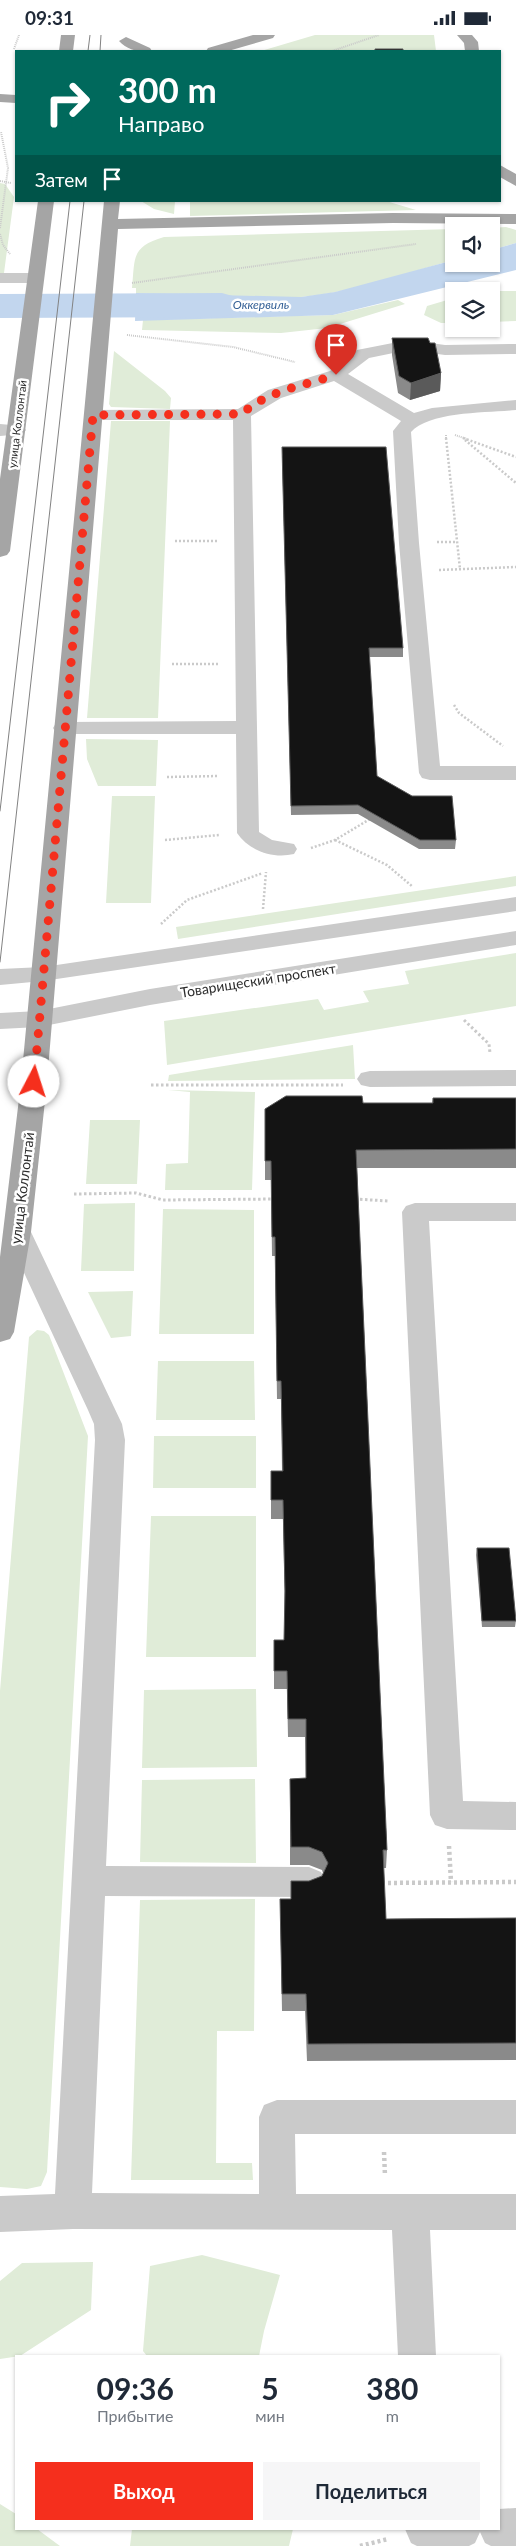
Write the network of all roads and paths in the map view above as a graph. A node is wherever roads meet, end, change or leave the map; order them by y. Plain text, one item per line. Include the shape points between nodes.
1 (19, 35) edge
2 (68, 35) edge
3 (268, 35) edge
4 (379, 35) edge
5 (126, 42) edge
6 (243, 47) edge
7 (14, 49) dead end
8 (66, 50) edge
9 (143, 50) edge
10 (220, 50) edge
11 (335, 50) edge
12 (0, 98) edge
13 (15, 99) edge
14 (0, 132) edge
15 (501, 171) edge
16 (0, 181) edge
17 (516, 181) edge
18 (9, 183) junction
19 (46, 202) edge
20 (112, 202) edge
21 (453, 202) edge
22 (486, 202) edge
23 (516, 210) edge
24 (393, 218) junction
25 (516, 219) edge
26 (110, 223) junction
27 (0, 227) edge
28 (0, 234) edge
29 (420, 243) dead end
30 (14, 258) dead end
31 (0, 278) edge
32 (35, 283) junction
33 (124, 284) dead end
34 (121, 335) dead end
35 (516, 349) edge
36 (336, 375) junction
37 (516, 405) edge
38 (242, 414) junction
39 (93, 415) junction
40 (412, 420) junction
41 (8, 430) edge
42 (463, 438) junction
43 (516, 457) edge
44 (516, 483) edge
45 (244, 540) junction
46 (175, 541) dead end
47 (0, 551) edge
48 (516, 567) edge
49 (460, 569) junction
50 (411, 570) junction
51 (246, 663) junction
52 (172, 664) dead end
53 (420, 664) junction
54 (246, 727) junction
55 (64, 728) junction
56 (510, 750) dead end
57 (516, 773) edge
58 (247, 776) junction
59 (168, 777) dead end
60 (372, 818) edge
61 (248, 833) junction
62 (165, 840) dead end
63 (334, 840) junction
64 (277, 848) junction
65 (266, 872) junction
66 (414, 887) dead end
67 (516, 904) edge
68 (263, 909) dead end
69 (161, 924) dead end
70 (516, 938) edge
71 (43, 974) junction
72 (0, 977) edge
73 (39, 1019) junction
74 (464, 1020) dead end
75 (0, 1021) edge
76 (504, 1078) edge
77 (370, 1079) joint
78 (151, 1085) dead end
79 (74, 1194) dead end
80 (278, 1199) edge
81 (354, 1199) edge
82 (415, 1213) junction
83 (516, 1213) edge
84 (18, 1232) junction
85 (0, 1332) edge
86 (516, 1816) edge
87 (90, 1881) junction
88 (309, 1882) edge
89 (516, 1882) edge
90 (382, 1883) edge
91 (383, 2117) junction
92 (516, 2117) edge
93 (278, 2210) junction
94 (398, 2210) junction
95 (73, 2211) junction
96 (516, 2212) edge
97 (0, 2214) edge
98 (417, 2355) edge
99 (500, 2529) edge
100 (516, 2529) edge

1 - 7 path
2 - 8 main road
3 - 6 main road
4 - 11 path
5 - 9 main road
6 - 10 main road
12 - 13 main road
14 - 18 path via 9,159
15 - 17 main road
16 - 18 path
18 - 27 path
19 - 32 main road
20 - 26 main road
21 - 24 main road via 450,208 439,213
22 - 23 main road
24 - 25 main road
24 - 26 main road
26 - 39 main road, улица Коллонтай
28 - 30 path
29 - 33 path
31 - 32 street
32 - 41 main road, улица Коллонтай
34 - 36 path via 272,354
35 - 36 street via 445,350 408,345 380,349 363,354
36 - 38 street via 265,398
36 - 40 street
37 - 40 street via 432,413
38 - 39 street
38 - 45 street
39 - 55 main road, улица Коллонтай
40 - 50 street via 402,431
41 - 47 main road, улица Коллонтай
42 - 43 path
42 - 44 path
42 - 49 path via 445,432
45 - 46 path
45 - 51 street
48 - 49 path
49 - 50 path
50 - 53 street
51 - 52 path
51 - 54 street
53 - 56 path via 459,713
53 - 57 street via 430,773
54 - 55 street
54 - 58 street
55 - 71 main road, улица Коллонтай
58 - 59 path
58 - 61 street
60 - 63 path
61 - 62 path
61 - 64 street via 253,841
63 - 64 path via 315,848
63 - 66 path via 381,859 402,873
64 - 65 path
65 - 68 path
65 - 69 path via 187,900
67 - 71 street
70 - 73 street, Товарищеский проспект via 150,997
71 - 72 street
71 - 73 main road, улица Коллонтай
73 - 75 street, Товарищеский проспект
73 - 84 main road, улица Коллонтай
74 - 76 path via 489,1044
76 - 77 street
77 - 78 path via 355,1085
79 - 80 path via 136,1193 163,1199
81 - 82 path via 383,1199
82 - 83 street
82 - 86 street via 447,1815
84 - 85 main road, улица Коллонтай
84 - 87 street via 102,1410 110,1440
87 - 88 street
87 - 95 street
89 - 90 path
91 - 92 street
91 - 93 street via 277,2117
91 - 94 path
93 - 94 street
93 - 95 street
94 - 96 street
94 - 98 street
95 - 97 street
99 - 100 street

